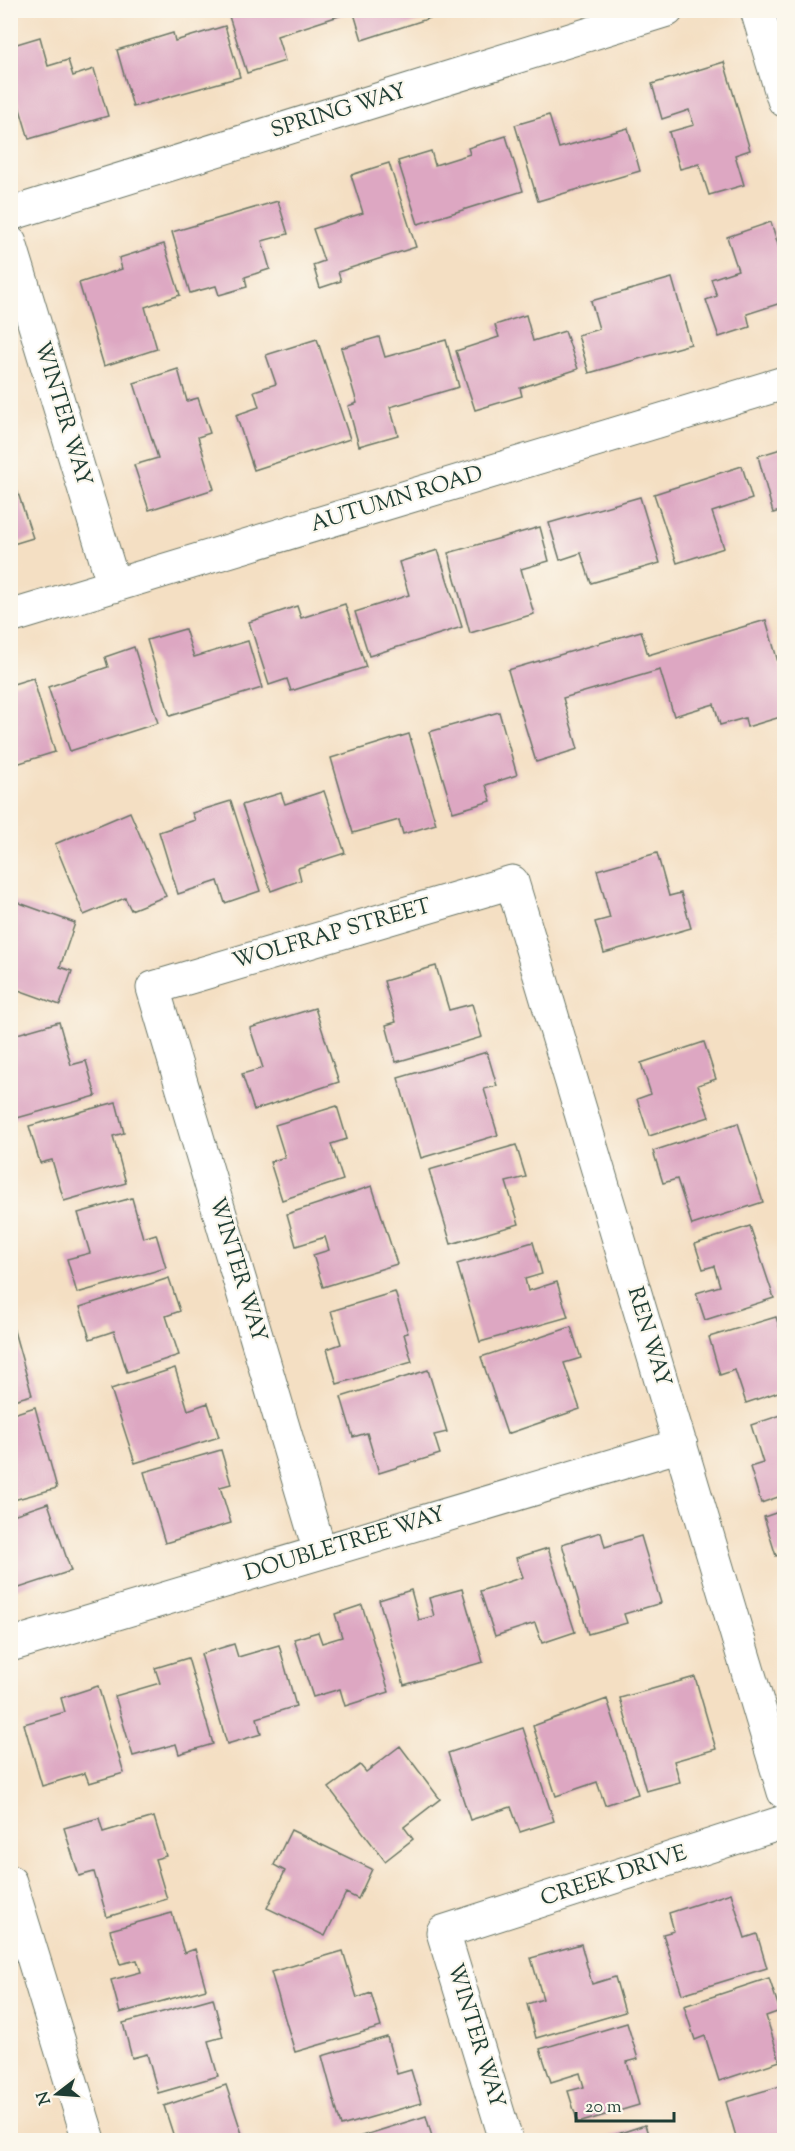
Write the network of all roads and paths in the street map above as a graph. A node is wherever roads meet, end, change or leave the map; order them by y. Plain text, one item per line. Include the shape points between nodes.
1 (667, 10) edge
2 (757, 10) edge
3 (784, 100) edge
4 (10, 214) edge
5 (10, 243) edge
6 (784, 383) edge
7 (114, 586) junction
8 (10, 617) edge
9 (512, 882) joint
10 (153, 988) joint
11 (681, 1445) junction
12 (320, 1552) junction
13 (10, 1645) edge
14 (784, 1792) edge
15 (784, 1822) edge
16 (10, 1882) edge
17 (443, 1932) joint
18 (88, 2140) edge
19 (506, 2140) edge

1 - 4 street, SPRING WAY
2 - 3 street
5 - 7 street, WINTER WAY
6 - 7 street, AUTUMN ROAD
7 - 8 street, AUTUMN ROAD
9 - 10 street, WOLFRAP STREET
9 - 11 street, REN WAY
10 - 12 street, WINTER WAY
11 - 12 street, DOUBLETREE WAY
11 - 14 street, REN WAY
12 - 13 street, DOUBLETREE WAY
15 - 17 street, CREEK DRIVE
16 - 18 street
17 - 19 street, WINTER WAY

